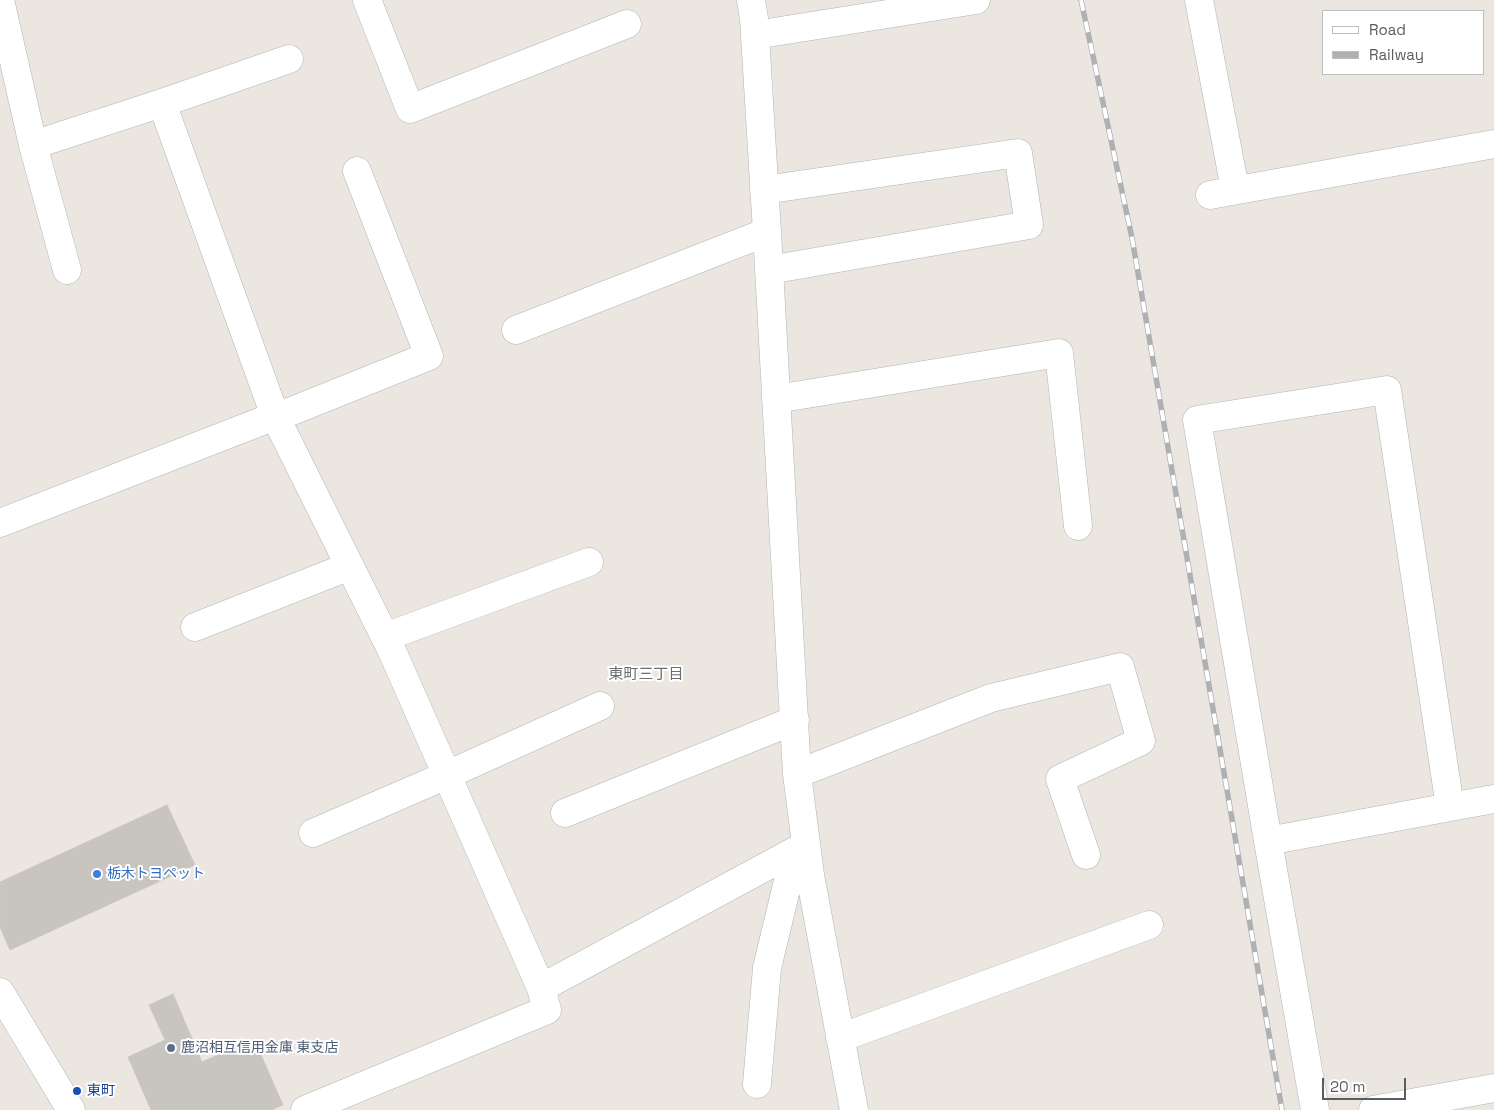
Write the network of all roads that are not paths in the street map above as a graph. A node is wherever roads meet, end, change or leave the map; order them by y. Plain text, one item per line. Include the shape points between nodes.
1 (0, 0) edge
2 (367, 0) edge
3 (751, 0) edge
4 (976, 0) edge
5 (1199, 0) edge
6 (627, 24) dead end
7 (755, 35) junction
8 (289, 59) dead end
9 (162, 103) junction
10 (1494, 144) edge
11 (33, 145) junction
12 (357, 171) dead end
13 (764, 190) junction
14 (767, 232) junction
15 (67, 270) dead end
16 (769, 270) junction
17 (516, 330) dead end
18 (776, 399) junction
19 (275, 416) junction
20 (0, 523) edge
21 (1078, 526) dead end
22 (589, 562) dead end
23 (350, 566) junction
24 (195, 627) dead end
25 (385, 637) junction
26 (600, 706) dead end
27 (794, 720) junction
28 (798, 774) junction
29 (447, 775) junction
30 (1494, 799) edge
31 (1450, 807) junction
32 (565, 813) dead end
33 (313, 833) dead end
34 (1268, 841) junction
35 (800, 848) junction
36 (1086, 855) dead end
37 (1149, 925) dead end
38 (541, 988) junction
39 (0, 992) edge
40 (840, 1038) junction
41 (757, 1084) dead end
42 (1494, 1088) edge
43 (70, 1110) edge
44 (305, 1110) edge
45 (854, 1110) edge
46 (1315, 1110) edge
47 (1373, 1110) edge

1 - 11 street
2 - 6 street via 410,109
3 - 7 street
4 - 7 street
5 - 10 street via 1222,192
7 - 13 street
8 - 9 street
9 - 11 street
9 - 19 street
11 - 15 street
12 - 19 street via 428,356
13 - 14 street
13 - 16 street via 1018,153 1028,226
14 - 16 street
14 - 17 street
16 - 18 street
18 - 21 street via 1059,354
18 - 27 street
19 - 20 street
19 - 23 street
22 - 25 street
23 - 24 street
23 - 25 street
25 - 29 street
26 - 29 street
27 - 28 street
27 - 32 street
28 - 35 street
28 - 36 street via 991,698 1120,667 1141,741 1060,778
29 - 33 street
29 - 38 street
30 - 31 street
31 - 34 street
31 - 34 street via 1387,390 1197,420
34 - 46 street
35 - 38 street
35 - 40 street via 810,875
35 - 41 street via 767,968
37 - 40 street
38 - 44 street via 547,1010
39 - 43 street
40 - 45 street
42 - 47 street

